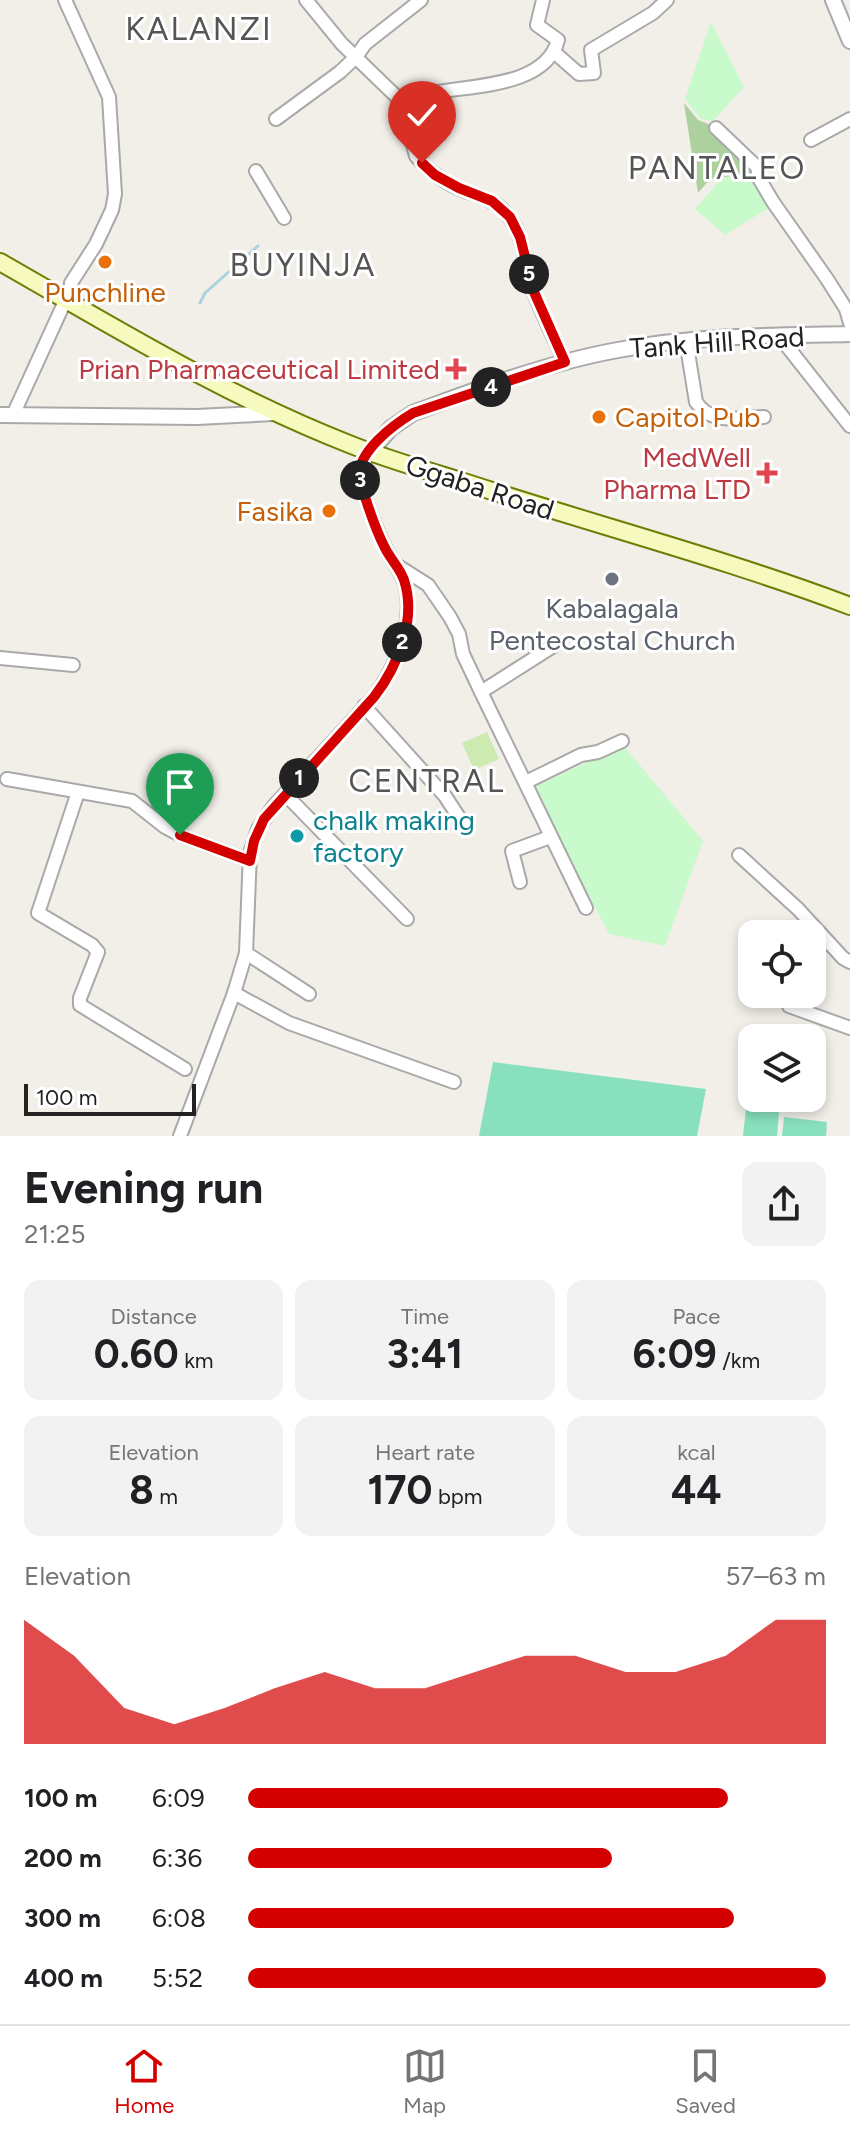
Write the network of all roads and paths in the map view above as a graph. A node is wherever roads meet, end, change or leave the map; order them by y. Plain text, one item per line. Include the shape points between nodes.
1 (65, 0) edge
2 (306, 0) edge
3 (421, 0) edge
4 (543, 0) edge
5 (667, 0) edge
6 (833, 0) edge
7 (846, 24) edge
8 (850, 41) edge
9 (554, 52) junction
10 (356, 57) junction
11 (401, 101) junction
12 (276, 119) dead end
13 (850, 119) edge
14 (716, 128) dead end
15 (811, 140) dead end
16 (256, 171) dead end
17 (284, 218) dead end
18 (0, 262) edge
19 (68, 300) junction
20 (850, 323) edge
21 (850, 334) edge
22 (779, 336) junction
23 (686, 340) junction
24 (565, 362) junction
25 (274, 413) junction
26 (6, 415) edge
27 (764, 417) dead end
28 (850, 426) edge
29 (370, 452) junction
30 (398, 566) junction
31 (850, 606) edge
32 (555, 645) dead end
33 (0, 658) edge
34 (73, 665) dead end
35 (481, 692) junction
36 (364, 706) junction
37 (622, 741) dead end
38 (7, 779) dead end
39 (526, 782) junction
40 (78, 792) junction
41 (285, 794) junction
42 (466, 828) dead end
43 (550, 837) junction
44 (739, 855) dead end
45 (250, 861) junction
46 (520, 882) dead end
47 (586, 908) dead end
48 (407, 919) dead end
49 (246, 953) junction
50 (850, 962) edge
51 (234, 993) junction
52 (309, 994) dead end
53 (795, 1008) edge
54 (850, 1028) edge
55 (193, 1073) junction
56 (454, 1082) dead end
57 (180, 1136) edge

1 - 19 street via 109,97 114,171 112,210 71,283
2 - 10 street
3 - 10 street
4 - 9 street via 537,25 557,38
5 - 9 street via 591,50 594,73 579,74
6 - 7 street
7 - 8 street
9 - 11 street via 544,64 500,83
10 - 11 street
10 - 12 street
11 - 24 street via 422,163 435,175 492,201 510,217 534,292
13 - 15 street
14 - 20 street via 757,167 773,202 846,309
16 - 17 street
18 - 19 main road, Ggaba Road
19 - 25 main road, Ggaba Road
19 - 26 street
21 - 22 street, Tank Hill Road
22 - 23 street, Tank Hill Road
22 - 28 street
23 - 24 street, Tank Hill Road
23 - 27 street via 701,409 713,418
24 - 29 street, Tank Hill Road via 413,413
25 - 26 street
25 - 29 main road, Ggaba Road
29 - 30 street via 359,478 385,549
29 - 31 main road, Ggaba Road
30 - 35 street via 428,585 450,617
30 - 36 street via 407,593 403,639 387,678
32 - 35 street
33 - 34 street
35 - 39 street
36 - 41 street
36 - 42 street via 445,796
37 - 39 street
38 - 40 street
39 - 43 street
40 - 45 street via 132,801 180,835
40 - 55 street via 38,913 98,952 80,1005
41 - 45 street via 258,829
41 - 48 street
43 - 46 street via 512,851
43 - 47 street
44 - 50 street
45 - 49 street
49 - 51 street
49 - 52 street
51 - 55 street
51 - 56 street via 301,1028
53 - 54 street
55 - 57 street

